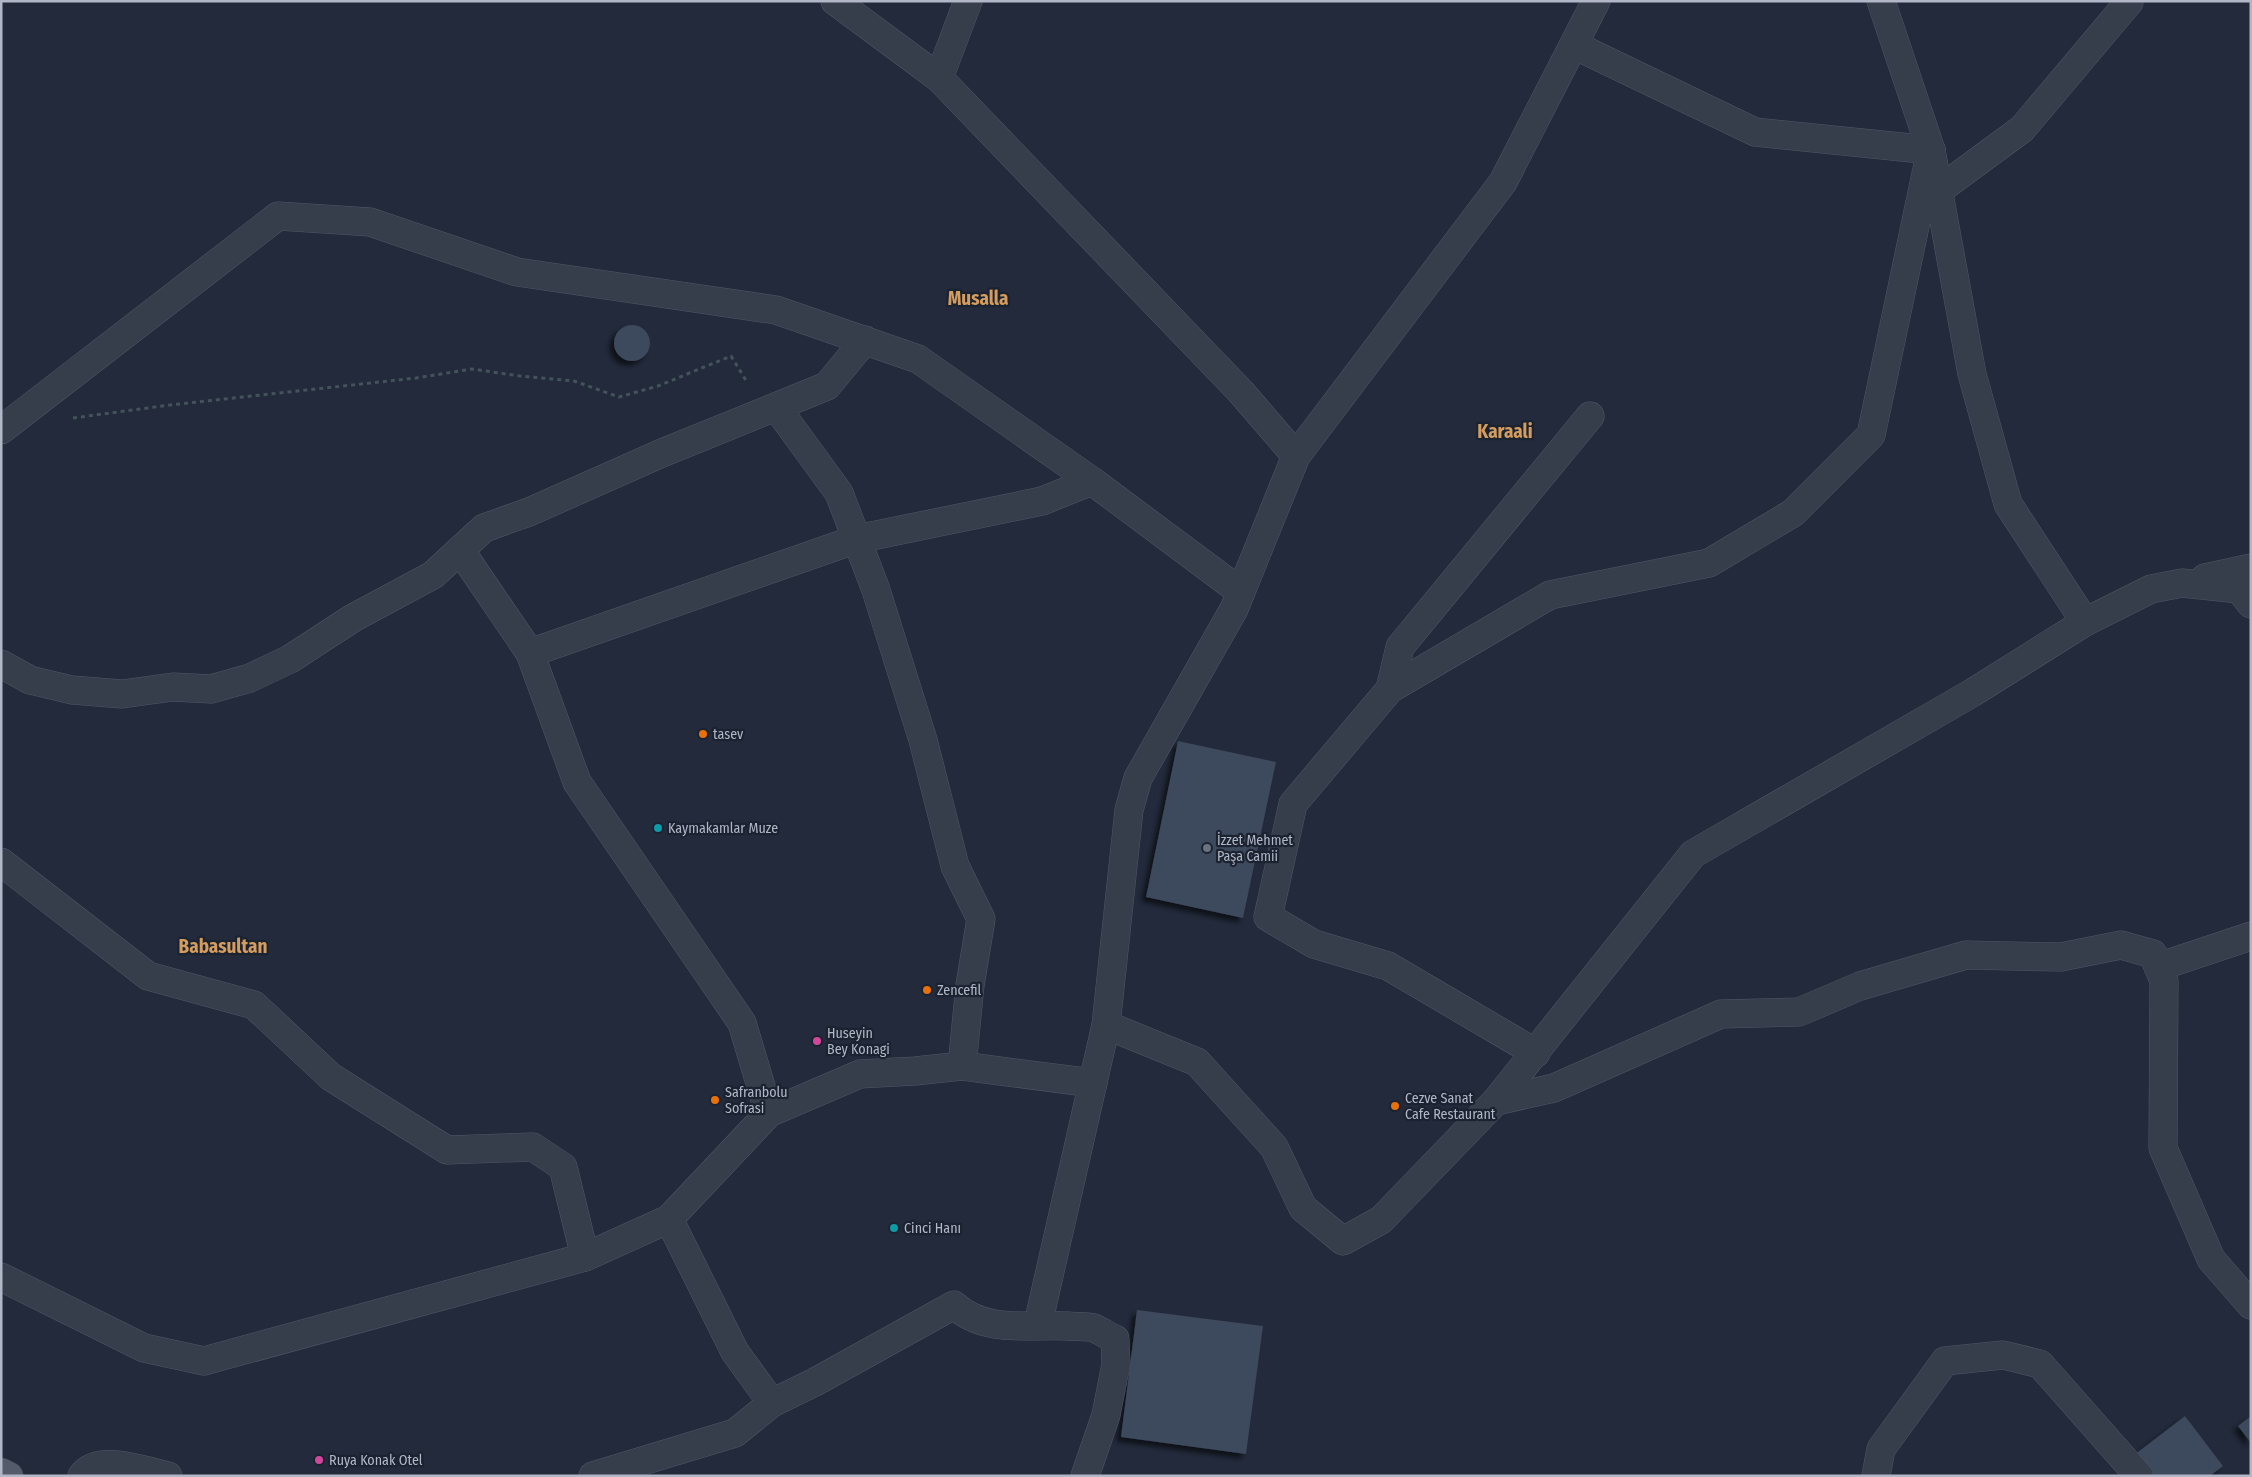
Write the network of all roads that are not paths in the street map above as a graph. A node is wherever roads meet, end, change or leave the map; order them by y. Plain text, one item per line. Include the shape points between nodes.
1 (835, 1) edge
2 (968, 1) edge
3 (1596, 1) edge
4 (1881, 1) edge
5 (2129, 2) edge
6 (1574, 45) junction
7 (939, 78) junction
8 (1931, 150) junction
9 (1939, 190) junction
10 (864, 340) junction
11 (777, 408) junction
12 (1590, 416) dead end
13 (1, 430) edge
14 (1296, 456) junction
15 (1092, 481) junction
16 (857, 539) junction
17 (460, 550) junction
18 (2251, 568) edge
19 (2182, 583) junction
20 (1241, 592) junction
21 (2251, 604) edge
22 (2085, 622) junction
23 (530, 653) junction
24 (1, 664) edge
25 (1390, 689) junction
26 (1, 862) edge
27 (2251, 936) edge
28 (2158, 967) junction
29 (1106, 1025) junction
30 (1536, 1053) junction
31 (962, 1066) junction
32 (1093, 1083) junction
33 (1496, 1101) junction
34 (769, 1113) junction
35 (669, 1218) junction
36 (585, 1257) junction
37 (1, 1277) edge
38 (2251, 1305) edge
39 (1038, 1324) junction
40 (772, 1403) junction
41 (1, 1472) edge
42 (9, 1476) edge
43 (82, 1476) edge
44 (168, 1476) edge
45 (593, 1476) edge
46 (1085, 1476) edge
47 (1876, 1476) edge
48 (2138, 1476) edge

1 - 7 street
2 - 7 street
3 - 6 street
4 - 8 street
5 - 9 street via 2022,129
6 - 8 street via 1755,132
6 - 14 street via 1503,182
7 - 14 street via 1241,392
8 - 9 street
8 - 25 street via 1871,435 1793,514 1709,563 1550,595
9 - 22 street via 1972,374 2008,504
10 - 11 street via 827,386
10 - 13 street via 776,310 517,272 370,222 278,216
10 - 15 street via 918,359
11 - 16 street via 840,493
11 - 17 street via 484,528
12 - 25 street via 1400,647
14 - 20 street
15 - 16 street via 1042,501
15 - 20 street
16 - 23 street
16 - 31 street via 923,740 955,866 981,920 970,985
17 - 23 street
17 - 24 street via 432,575 353,618 290,659 250,678 211,689 173,687 122,694 72,690 30,680
18 - 19 street
19 - 21 street via 2239,589
19 - 22 street via 2151,589
20 - 29 street via 1138,778 1129,810
22 - 30 street via 1972,693 1693,854
23 - 34 street via 577,782 742,1024
25 - 30 street via 1293,804 1268,917 1314,944 1388,966
26 - 36 street via 148,976 254,1005 331,1077 448,1150 533,1147 556,1162 563,1167
27 - 28 street
28 - 33 street via 2153,954 2121,945 2061,957 1966,955 1860,986 1799,1012 1721,1014 1554,1088
28 - 38 street via 2164,981 2163,1148 2211,1258
29 - 32 street
29 - 33 street via 1197,1062 1274,1147 1303,1208 1343,1242 1381,1220
30 - 33 street
31 - 32 street
31 - 34 street via 860,1074
32 - 39 street
34 - 35 street
35 - 36 street
35 - 40 street via 735,1352
36 - 37 street via 204,1361 144,1348
39 - 40 street via 989,1324 966,1316 954,1305
39 - 46 street via 1093,1328 1115,1339 1116,1364 1106,1415
40 - 45 street via 735,1433
41 - 42 main road
43 - 44 street via 86,1470 108,1463
47 - 48 street via 1881,1449 1945,1360 2003,1355 2040,1364

